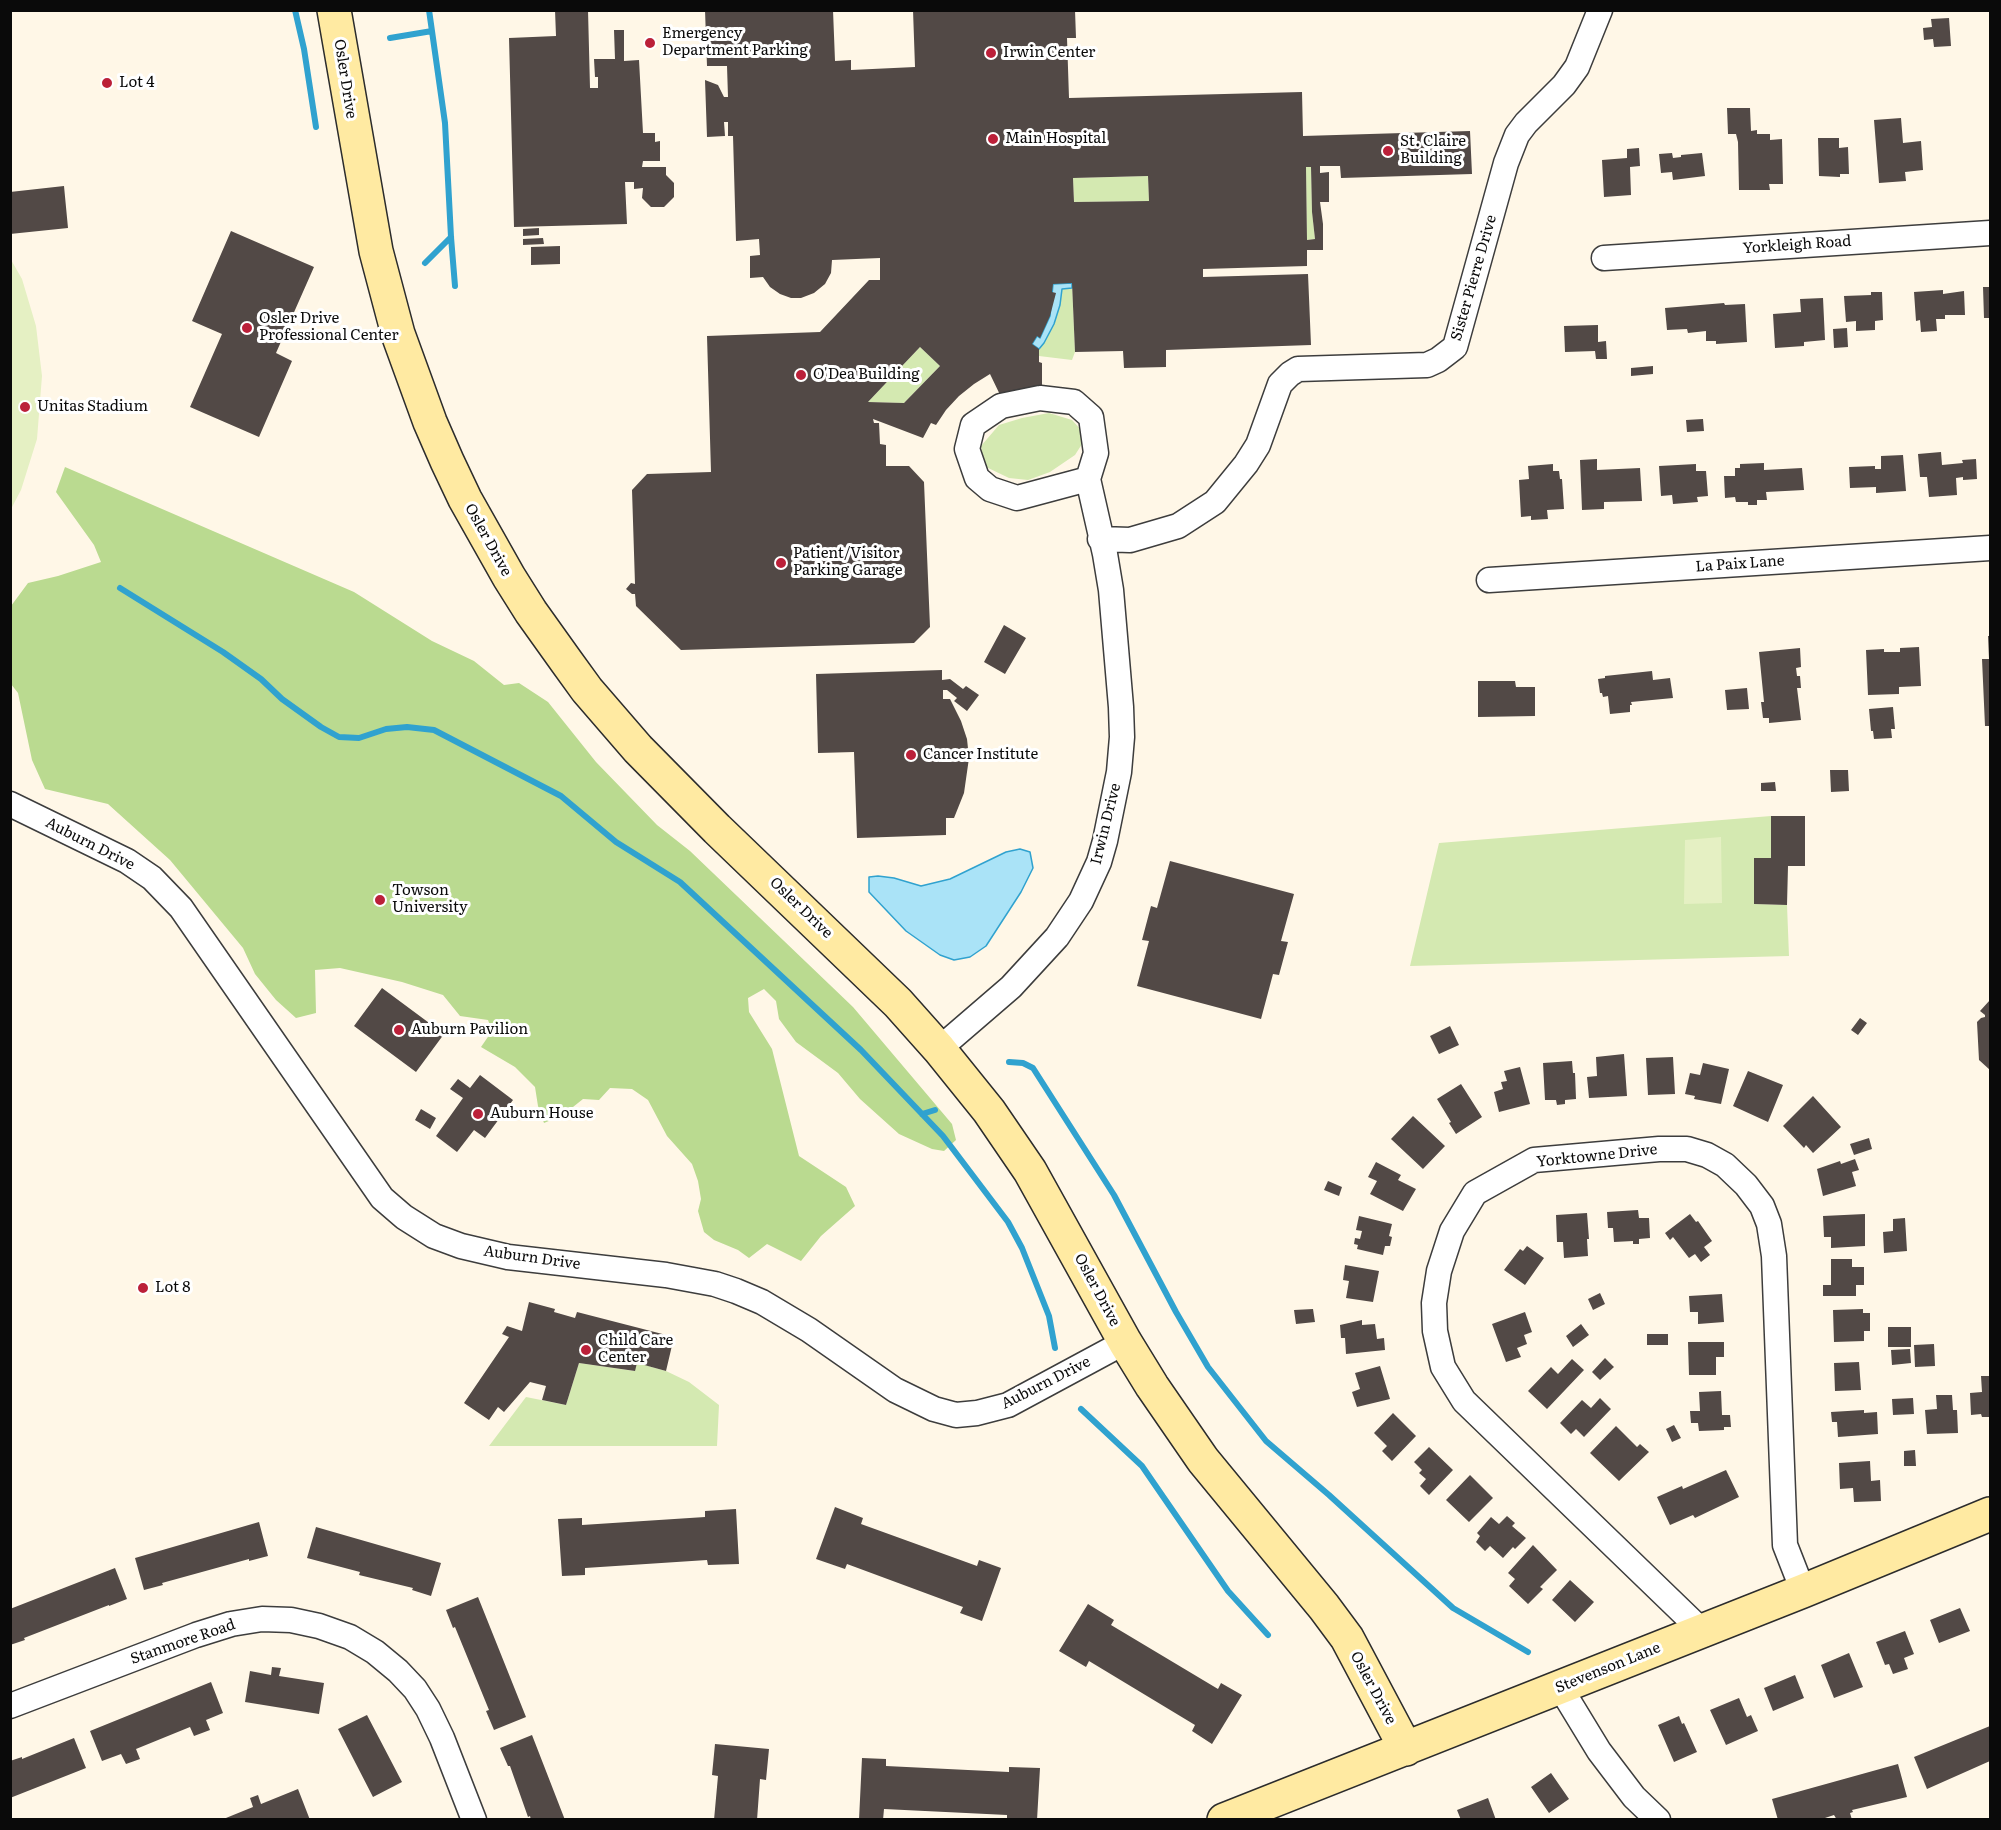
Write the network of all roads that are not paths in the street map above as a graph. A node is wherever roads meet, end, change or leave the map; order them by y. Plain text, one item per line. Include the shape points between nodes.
1 (334, 10) edge
2 (1600, 10) edge
3 (1990, 233) edge
4 (1604, 258) dead end
5 (1088, 479) junction
6 (1100, 539) junction
7 (1990, 549) edge
8 (1489, 580) dead end
9 (10, 804) edge
10 (939, 1049) junction
11 (1125, 1342) junction
12 (1990, 1514) edge
13 (1803, 1591) junction
14 (1702, 1631) junction
15 (1560, 1687) junction
16 (10, 1706) edge
17 (1406, 1749) junction
18 (471, 1819) edge
19 (1224, 1820) edge
20 (1658, 1820) edge

1 - 10 street, Osler Drive via 376,251 398,334 447,461 492,548 531,612 587,690 638,749 854,959
2 - 6 street, Sister Pierre Drive via 1577,67 1517,135 1455,347 1427,365 1298,369 1280,384 1258,445 1215,502 1178,526 1130,540
3 - 4 street, Yorkleigh Road
5 - 5 street via 1096,453 1091,417 1074,402 1040,399 1001,406 973,425 967,449 977,478 990,489 1017,498
5 - 6 street, Irwin Drive
6 - 10 street, Irwin Drive via 1115,619 1122,737 1115,797 1099,862 1069,922 1045,951 1004,994
7 - 8 street, La Paix Lane
9 - 11 street, Auburn Drive via 128,861 152,878 181,908 382,1198 434,1236 508,1257 666,1275 736,1291 809,1330 895,1390 956,1415 1008,1405
10 - 11 street, Osler Drive via 989,1111 1030,1171
11 - 17 street, Osler Drive via 1203,1460 1347,1638
12 - 13 street, Stevenson Lane
13 - 14 street, Stevenson Lane
13 - 14 street, Yorktowne Drive via 1785,1545 1774,1256 1762,1206 1725,1165 1687,1149 1534,1160 1474,1193 1452,1231 1434,1303 1443,1367 1464,1401
14 - 15 street, Stevenson Lane
15 - 17 street, Stevenson Lane
15 - 20 street via 1599,1751 1634,1797
16 - 18 street, Stanmore Road via 231,1624 262,1619 319,1626 350,1637 375,1652 414,1689 442,1737
17 - 19 street, Stevenson Lane

